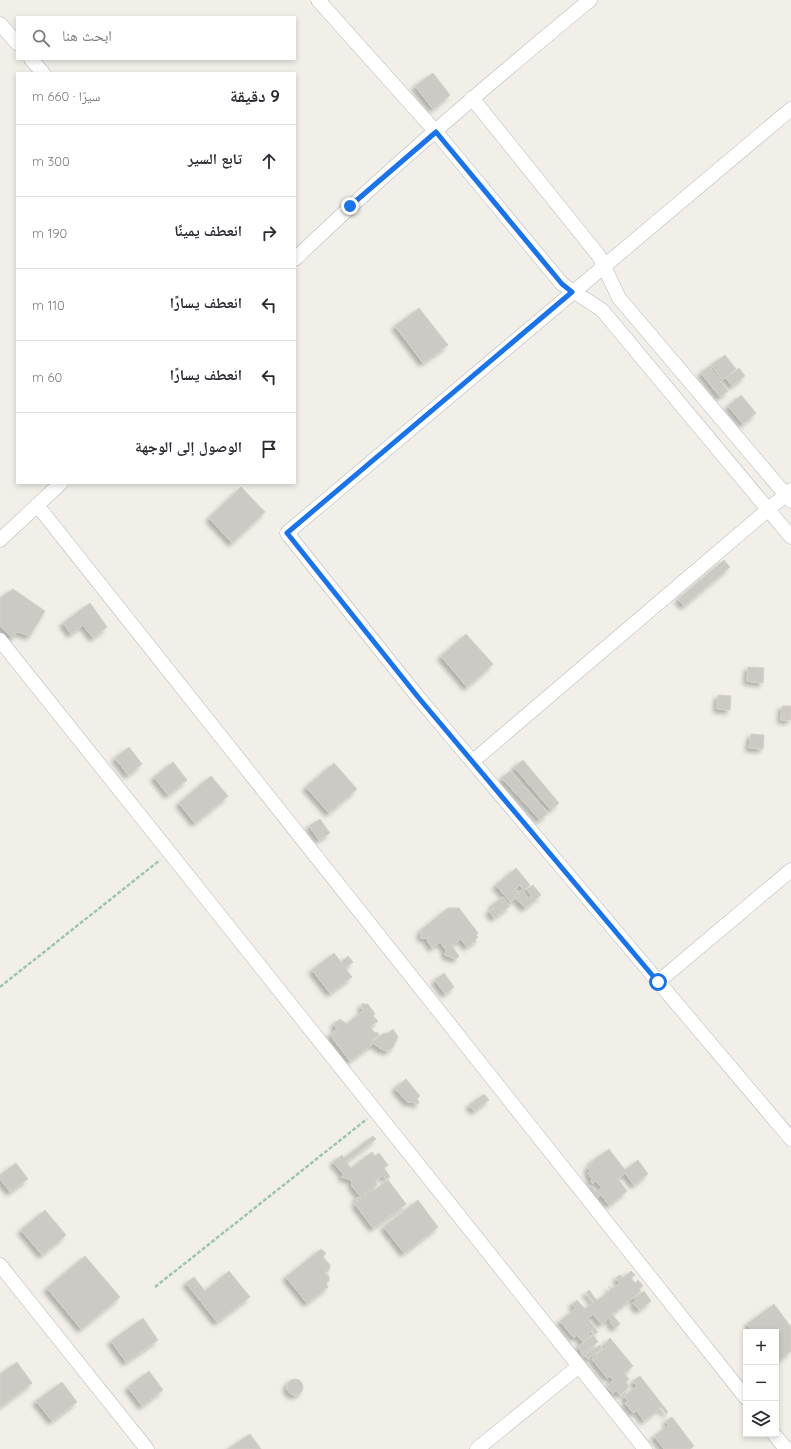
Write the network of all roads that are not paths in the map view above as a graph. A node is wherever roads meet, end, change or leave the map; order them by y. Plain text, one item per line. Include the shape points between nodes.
1 (318, 0) edge
2 (590, 0) edge
3 (0, 24) edge
4 (16, 43) edge
5 (32, 60) edge
6 (42, 72) edge
7 (472, 98) junction
8 (791, 109) edge
9 (436, 132) junction
10 (296, 258) edge
11 (605, 266) junction
12 (572, 292) junction
13 (60, 484) edge
14 (789, 495) edge
15 (37, 506) junction
16 (768, 509) junction
17 (791, 537) edge
18 (0, 540) edge
19 (0, 640) edge
20 (473, 761) junction
21 (791, 870) edge
22 (658, 982) junction
23 (791, 1139) edge
24 (0, 1265) edge
25 (579, 1366) junction
26 (743, 1394) edge
27 (776, 1437) edge
28 (147, 1449) edge
29 (477, 1449) edge
30 (645, 1449) edge
31 (786, 1449) edge

1 - 9 street
2 - 7 street
3 - 4 street
5 - 6 street
7 - 9 street
7 - 11 street
8 - 11 street
9 - 10 street via 350,206
9 - 12 street via 562,284
11 - 12 street
11 - 14 street via 619,298
12 - 16 street via 602,310
12 - 20 street via 287,533 418,697
13 - 15 street
14 - 16 street
15 - 18 street
15 - 26 street
16 - 17 street
16 - 20 street
19 - 25 street
20 - 22 street
21 - 22 street
22 - 23 street
24 - 28 street
25 - 29 street
25 - 30 street
27 - 31 street

